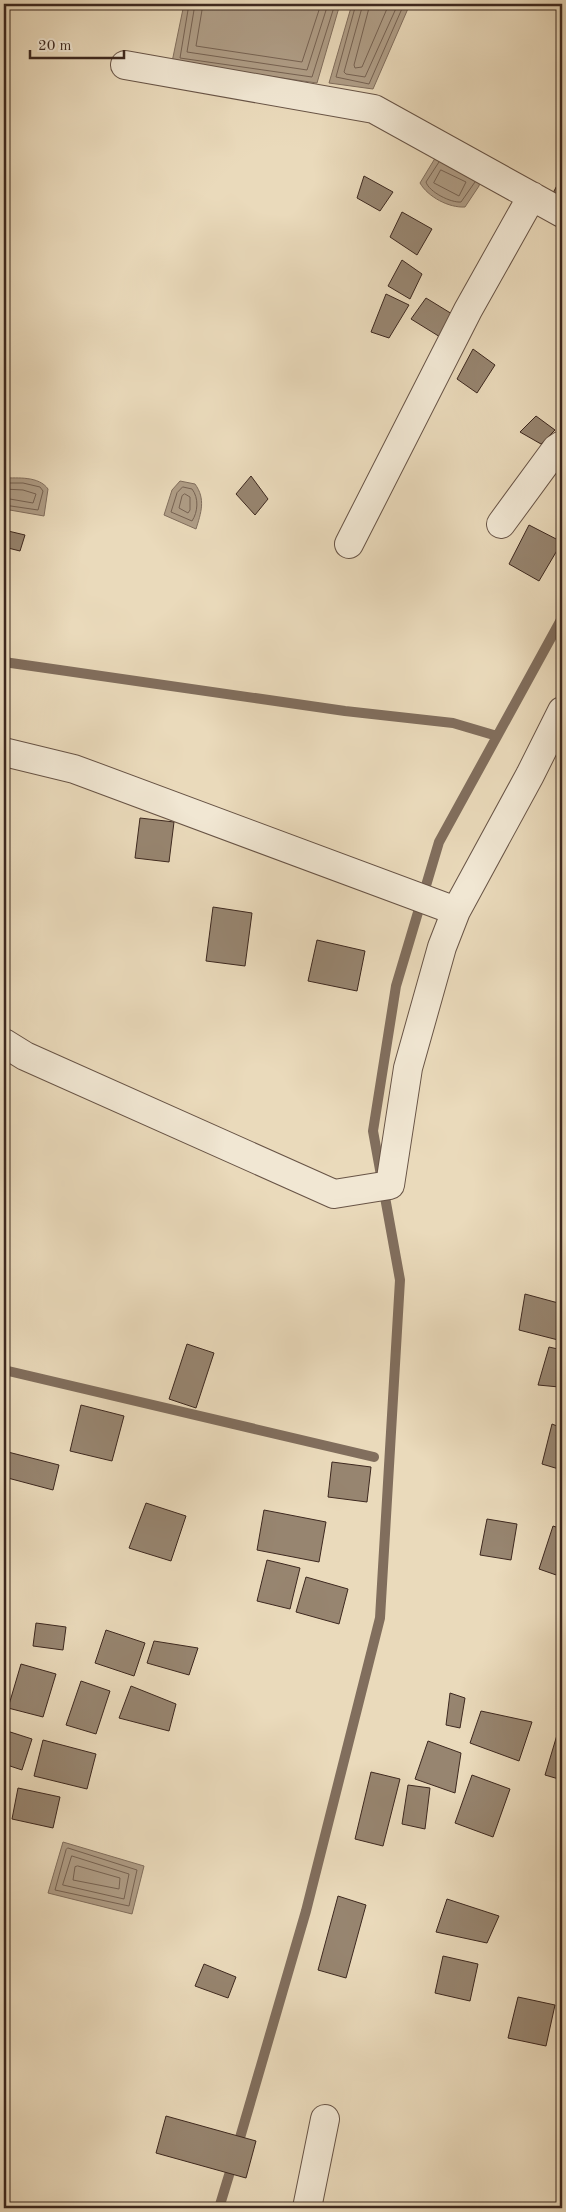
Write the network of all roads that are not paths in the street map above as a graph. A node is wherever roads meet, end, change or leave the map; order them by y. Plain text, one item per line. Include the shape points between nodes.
1 (125, 65) dead end
2 (532, 196) junction
3 (562, 213) edge
4 (562, 445) edge
5 (501, 524) dead end
6 (349, 544) dead end
7 (562, 711) edge
8 (4, 752) edge
9 (456, 911) junction
10 (4, 1043) edge
11 (325, 2119) dead end
12 (307, 2208) edge

1 - 2 street via 374,109
2 - 3 street
2 - 6 street via 468,310
4 - 5 street
7 - 9 street
8 - 9 street via 74,769
9 - 10 street via 442,947 408,1068 390,1185 334,1194 25,1056
11 - 12 street

